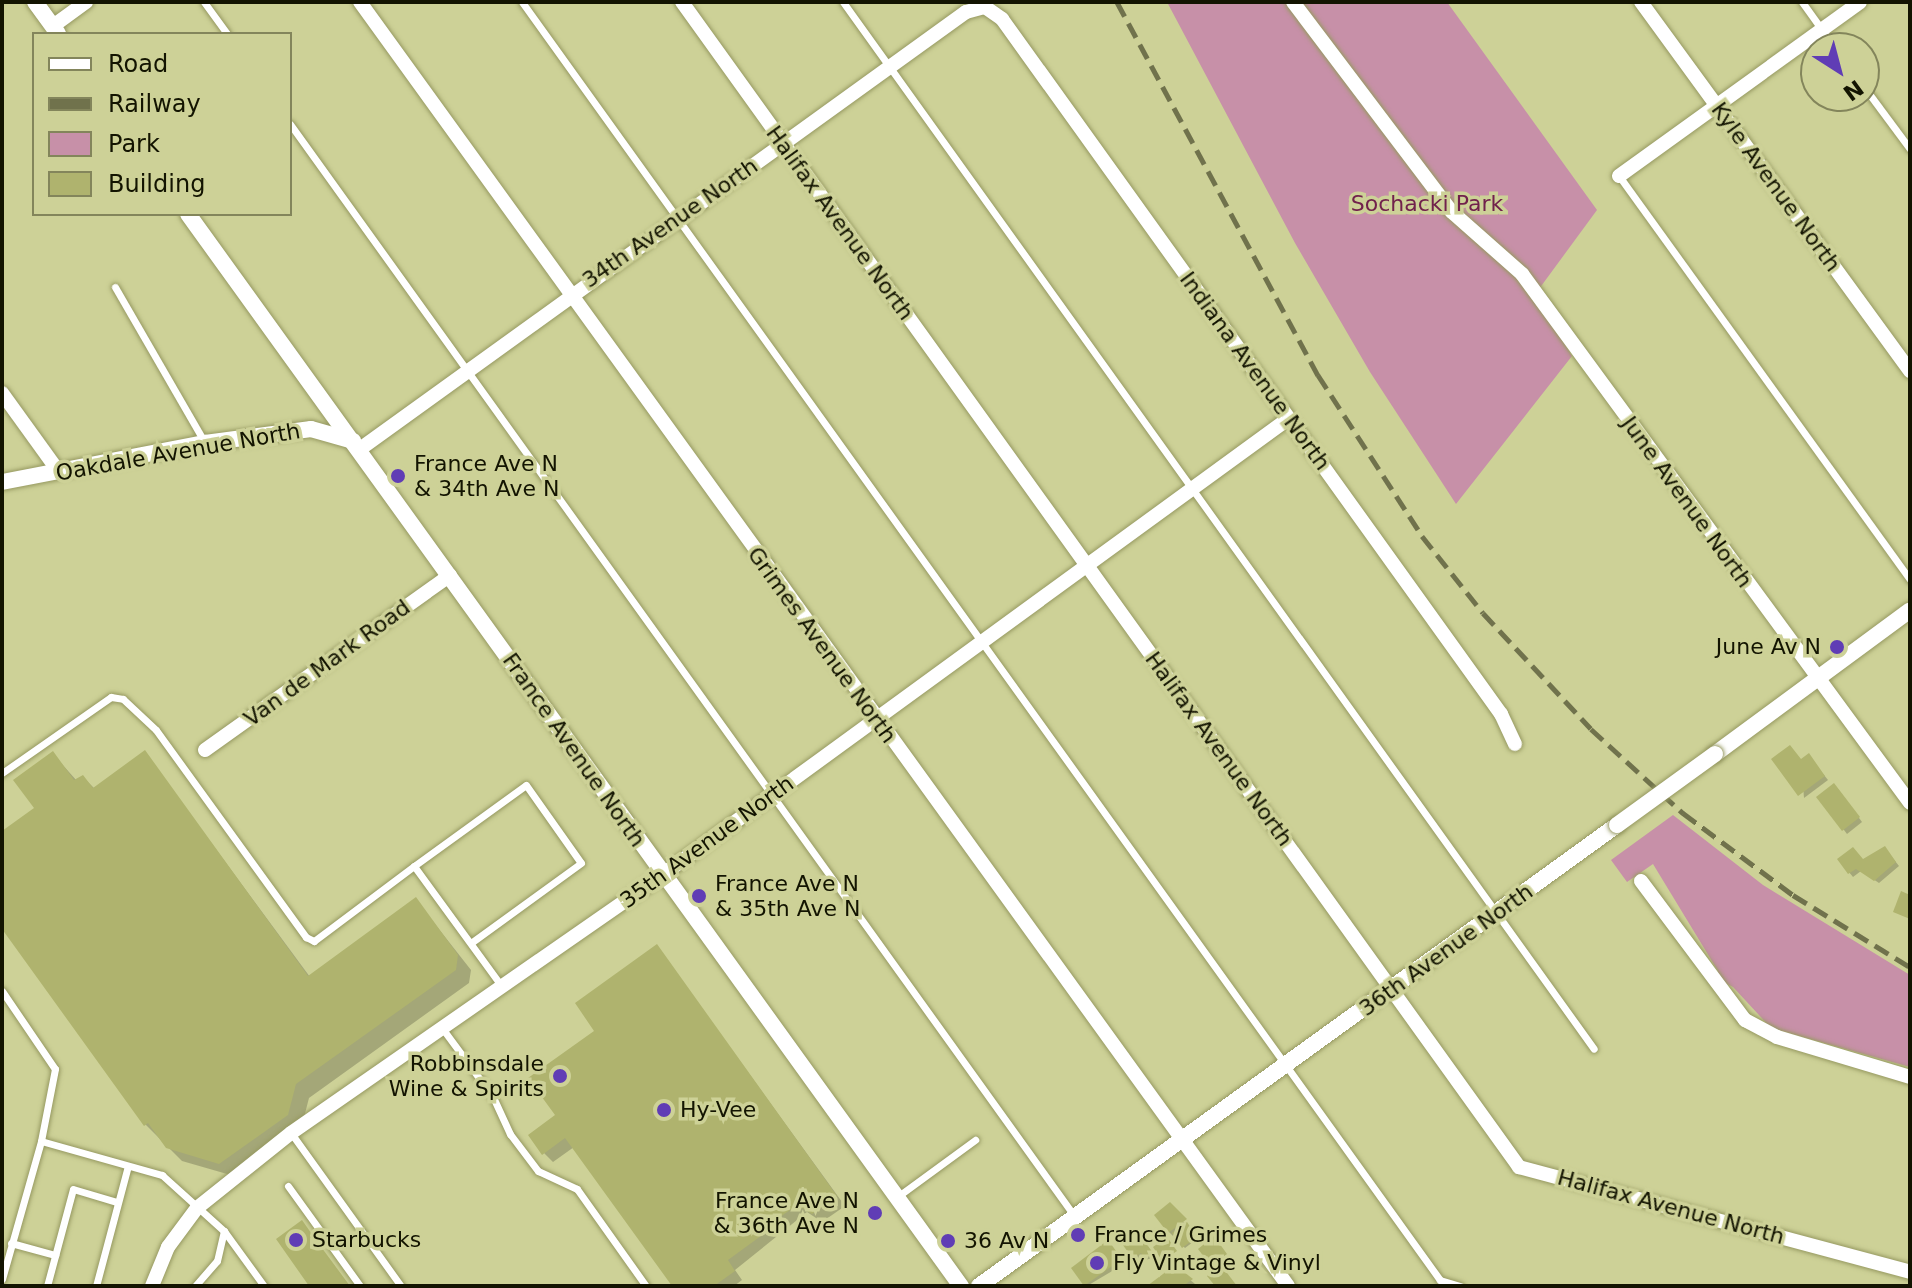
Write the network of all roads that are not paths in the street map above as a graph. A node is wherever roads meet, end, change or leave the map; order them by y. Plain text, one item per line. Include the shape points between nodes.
1 (35, 2) edge
2 (86, 2) edge
3 (204, 2) edge
4 (360, 2) edge
5 (522, 2) edge
6 (682, 2) edge
7 (843, 2) edge
8 (1293, 2) edge
9 (1641, 2) edge
10 (1802, 2) edge
11 (1860, 2) edge
12 (985, 7) joint
13 (56, 30) edge
14 (1822, 30) junction
15 (226, 32) edge
16 (890, 66) junction
17 (1717, 105) junction
18 (1880, 109) edge
19 (292, 127) edge
20 (783, 143) junction
21 (1910, 149) edge
22 (1619, 176) joint
23 (189, 216) edge
24 (679, 218) junction
25 (115, 287) dead end
26 (570, 294) junction
27 (465, 371) junction
28 (1910, 371) edge
29 (2, 393) edge
30 (1288, 419) junction
31 (205, 443) junction
32 (357, 445) junction
33 (59, 472) junction
34 (2, 482) edge
35 (1192, 489) junction
36 (1087, 565) junction
37 (450, 575) junction
38 (1910, 580) edge
39 (1910, 610) edge
40 (983, 641) junction
41 (1815, 680) junction
42 (875, 719) junction
43 (1515, 744) dead end
44 (205, 750) dead end
45 (2, 773) edge
46 (772, 795) junction
47 (1910, 803) edge
48 (414, 866) junction
49 (662, 874) junction
50 (1641, 881) dead end
51 (1497, 912) junction
52 (471, 943) junction
53 (500, 984) junction
54 (1391, 989) junction
55 (2, 991) edge
56 (440, 1026) junction
57 (1594, 1049) dead end
58 (1285, 1066) junction
59 (1910, 1077) edge
60 (291, 1133) junction
61 (975, 1140) dead end
62 (41, 1141) junction
63 (1183, 1141) junction
64 (128, 1166) junction
65 (288, 1186) dead end
66 (897, 1197) junction
67 (117, 1202) junction
68 (197, 1208) junction
69 (1075, 1218) junction
70 (224, 1231) junction
71 (11, 1243) junction
72 (55, 1255) junction
73 (1910, 1272) edge
74 (2, 1279) edge
75 (47, 1286) edge
76 (96, 1286) edge
77 (152, 1286) edge
78 (195, 1286) edge
79 (264, 1286) edge
80 (360, 1286) edge
81 (401, 1286) edge
82 (646, 1286) edge
83 (961, 1286) edge
84 (979, 1286) edge
85 (1288, 1286) edge
86 (1460, 1286) edge

1 - 13 street
2 - 13 street
3 - 15 lane
4 - 26 street, Grimes Avenue North
5 - 24 lane
6 - 20 street, Halifax Avenue North
7 - 16 lane
8 - 41 street, June Avenue North via 1452,212 1522,274
9 - 17 street, Kyle Avenue North
10 - 14 lane
11 - 14 street
12 - 16 street, 34th Avenue North via 966,12
12 - 30 street, Indiana Avenue North via 1002,19
14 - 17 street
16 - 20 street, 34th Avenue North
16 - 35 lane
17 - 22 street
17 - 28 street, Kyle Avenue North
18 - 21 lane
19 - 27 lane
20 - 24 street, 34th Avenue North
20 - 36 street, Halifax Avenue North
22 - 38 lane
23 - 32 street, France Avenue North
24 - 26 street, 34th Avenue North
24 - 40 lane
25 - 31 lane
26 - 27 street, 34th Avenue North
26 - 42 street, Grimes Avenue North
27 - 32 street, 34th Avenue North
27 - 46 lane
29 - 33 street
30 - 35 street, 35th Avenue North
30 - 43 street, Indiana Avenue North via 1501,714
31 - 32 street, Oakdale Avenue North via 311,429
31 - 33 street, Oakdale Avenue North
32 - 37 street, France Avenue North
33 - 34 street, Oakdale Avenue North
35 - 36 street, 35th Avenue North
35 - 51 lane
36 - 40 street, 35th Avenue North
36 - 54 street, Halifax Avenue North
37 - 44 street, Van de Mark Road
37 - 49 street, France Avenue North
39 - 41 street, 36th Avenue North
40 - 42 street, 35th Avenue North
40 - 58 lane
41 - 47 street, June Avenue North
41 - 51 street, 36th Avenue North, bridge
42 - 46 street, 35th Avenue North
42 - 63 street, Grimes Avenue North
45 - 48 lane via 111,697 123,699 156,730 306,937 314,941
46 - 49 street, 35th Avenue North
46 - 69 lane
48 - 52 lane
48 - 52 lane via 526,785 581,863
49 - 53 street, 35th Avenue North
49 - 66 street, France Avenue North
50 - 59 street via 1745,1020 1777,1037
51 - 54 street, 36th Avenue North
51 - 57 lane
52 - 53 lane
53 - 56 street, 35th Avenue North
54 - 58 street, 36th Avenue North
54 - 73 street, Halifax Avenue North via 1519,1167
55 - 62 lane via 55,1069
56 - 60 street, 35th Avenue North
56 - 82 lane via 493,1097 510,1134 538,1171 577,1189
58 - 63 street, 36th Avenue North
58 - 86 lane via 1440,1280
60 - 68 street, 35th Avenue North
60 - 81 lane
61 - 66 lane
62 - 64 lane
62 - 71 lane
63 - 69 street, 36th Avenue North
63 - 85 street, Grimes Avenue North
64 - 67 lane
64 - 68 lane via 162,1175
65 - 80 lane
66 - 83 street, France Avenue North
67 - 72 lane via 73,1189
67 - 76 lane
68 - 70 lane
68 - 77 street, 35th Avenue North via 168,1247
69 - 84 street, 36th Avenue North
70 - 78 lane via 217,1261
70 - 79 lane
71 - 72 lane
71 - 74 lane
72 - 75 lane

